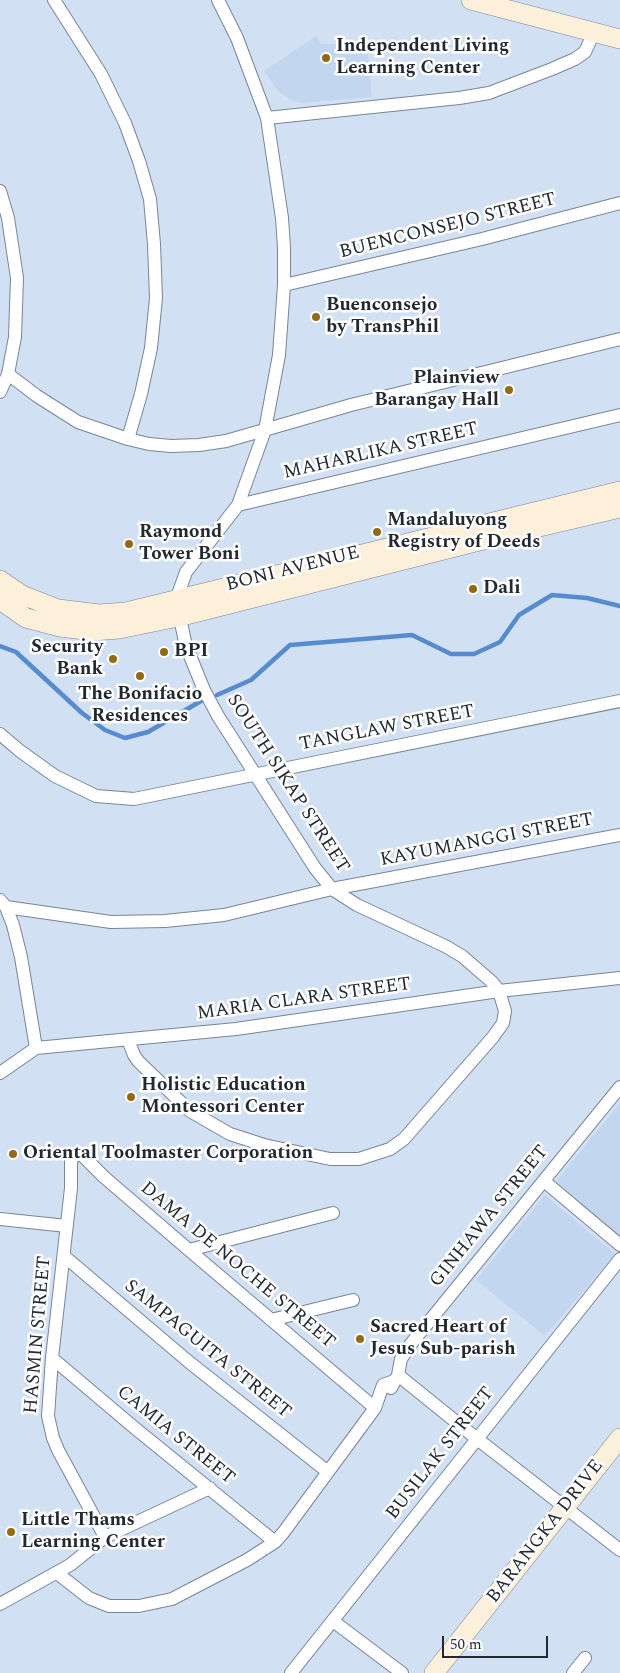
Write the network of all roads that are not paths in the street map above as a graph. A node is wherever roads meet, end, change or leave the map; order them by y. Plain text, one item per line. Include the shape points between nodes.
1 (54, 0) edge
2 (218, 0) edge
3 (471, 0) edge
4 (594, 32) junction
5 (620, 38) edge
6 (267, 118) junction
7 (0, 191) edge
8 (620, 203) edge
9 (284, 285) junction
10 (620, 339) edge
11 (8, 374) junction
12 (0, 392) edge
13 (620, 415) edge
14 (265, 430) junction
15 (128, 439) junction
16 (620, 491) edge
17 (238, 505) junction
18 (620, 508) edge
19 (0, 580) edge
20 (0, 600) edge
21 (177, 608) junction
22 (620, 701) edge
23 (0, 734) edge
24 (255, 774) junction
25 (620, 835) edge
26 (332, 889) junction
27 (3, 903) edge
28 (620, 978) edge
29 (499, 991) junction
30 (128, 1040) junction
31 (36, 1048) junction
32 (0, 1073) edge
33 (620, 1087) edge
34 (76, 1155) joint
35 (544, 1182) junction
36 (333, 1213) dead end
37 (0, 1219) edge
38 (67, 1226) junction
39 (620, 1245) edge
40 (188, 1250) junction
41 (64, 1256) junction
42 (620, 1259) edge
43 (353, 1300) dead end
44 (271, 1320) junction
45 (52, 1358) junction
46 (396, 1378) junction
47 (378, 1402) junction
48 (476, 1438) junction
49 (620, 1438) edge
50 (328, 1472) junction
51 (210, 1488) junction
52 (565, 1508) junction
53 (105, 1537) junction
54 (275, 1542) junction
55 (620, 1550) edge
56 (57, 1573) junction
57 (0, 1604) edge
58 (333, 1622) junction
59 (585, 1658) dead end
60 (292, 1673) edge
61 (402, 1673) edge
62 (434, 1673) edge
63 (573, 1673) edge

1 - 15 street via 101,74 125,123 150,199 156,298 151,348
2 - 6 street via 237,38
3 - 4 main road
4 - 5 main road
4 - 6 street via 585,52 575,59 489,93
6 - 9 street via 282,218
7 - 11 street via 8,218 17,278 15,337
8 - 9 street, BUENCONSEJO STREET
9 - 14 street via 278,356
10 - 14 street via 351,405
11 - 12 street
11 - 15 street via 78,422
13 - 17 street, MAHARLIKA STREET
14 - 15 street via 199,445 171,446
14 - 17 street
16 - 21 main road, BONI AVENUE
17 - 21 street via 186,572
18 - 21 main road, BONI AVENUE
19 - 21 main road, BONI AVENUE via 22,595 58,608 99,614
20 - 21 main road, BONI AVENUE via 26,618 93,631 135,626
21 - 24 street, SOUTH SIKAP STREET via 186,646 204,690
22 - 24 street, TANGLAW STREET
23 - 24 street, TANGLAW STREET via 55,776 96,796 134,799
24 - 26 street, SOUTH SIKAP STREET
25 - 26 street, KAYUMANGGI STREET
26 - 27 street, KAYUMANGGI STREET via 224,915 165,921 111,922
26 - 29 street, SOUTH SIKAP STREET via 357,905 453,951 476,967
27 - 31 street via 13,925 21,957
28 - 29 street, MARIA CLARA STREET
29 - 30 street, MARIA CLARA STREET via 236,1029
29 - 30 street via 505,1011 503,1022 493,1037 404,1139 390,1149 359,1159 330,1159 230,1134 190,1110 138,1061
30 - 31 street, MARIA CLARA STREET
31 - 32 street, MARIA CLARA STREET
33 - 35 street, GINHAWA STREET
34 - 38 street, HASMIN STREET via 71,1159
34 - 40 street, DAMA DE NOCHE STREET via 81,1154 104,1178
35 - 39 street
35 - 46 street, GINHAWA STREET via 410,1345 401,1359
36 - 40 street
37 - 38 street
38 - 41 street, HASMIN STREET
40 - 44 street, DAMA DE NOCHE STREET
41 - 45 street, HASMIN STREET
41 - 50 street, SAMPAGUITA STREET via 182,1356
42 - 48 street, BUSILAK STREET
43 - 44 street
44 - 47 street, DAMA DE NOCHE STREET
45 - 51 street, CAMIA STREET
45 - 53 street, HASMIN STREET via 48,1416 53,1438
46 - 47 street via 383,1385
46 - 48 street
47 - 50 street
48 - 52 street
48 - 58 street, BUSILAK STREET
49 - 52 main road, BARANGKA DRIVE
50 - 54 street
51 - 53 street
51 - 54 street, CAMIA STREET
52 - 55 street
52 - 62 main road, BARANGKA DRIVE
53 - 56 street
54 - 56 street via 172,1599 139,1606 109,1606 89,1598
56 - 57 street
58 - 60 street, BUSILAK STREET
58 - 61 street
59 - 63 street

